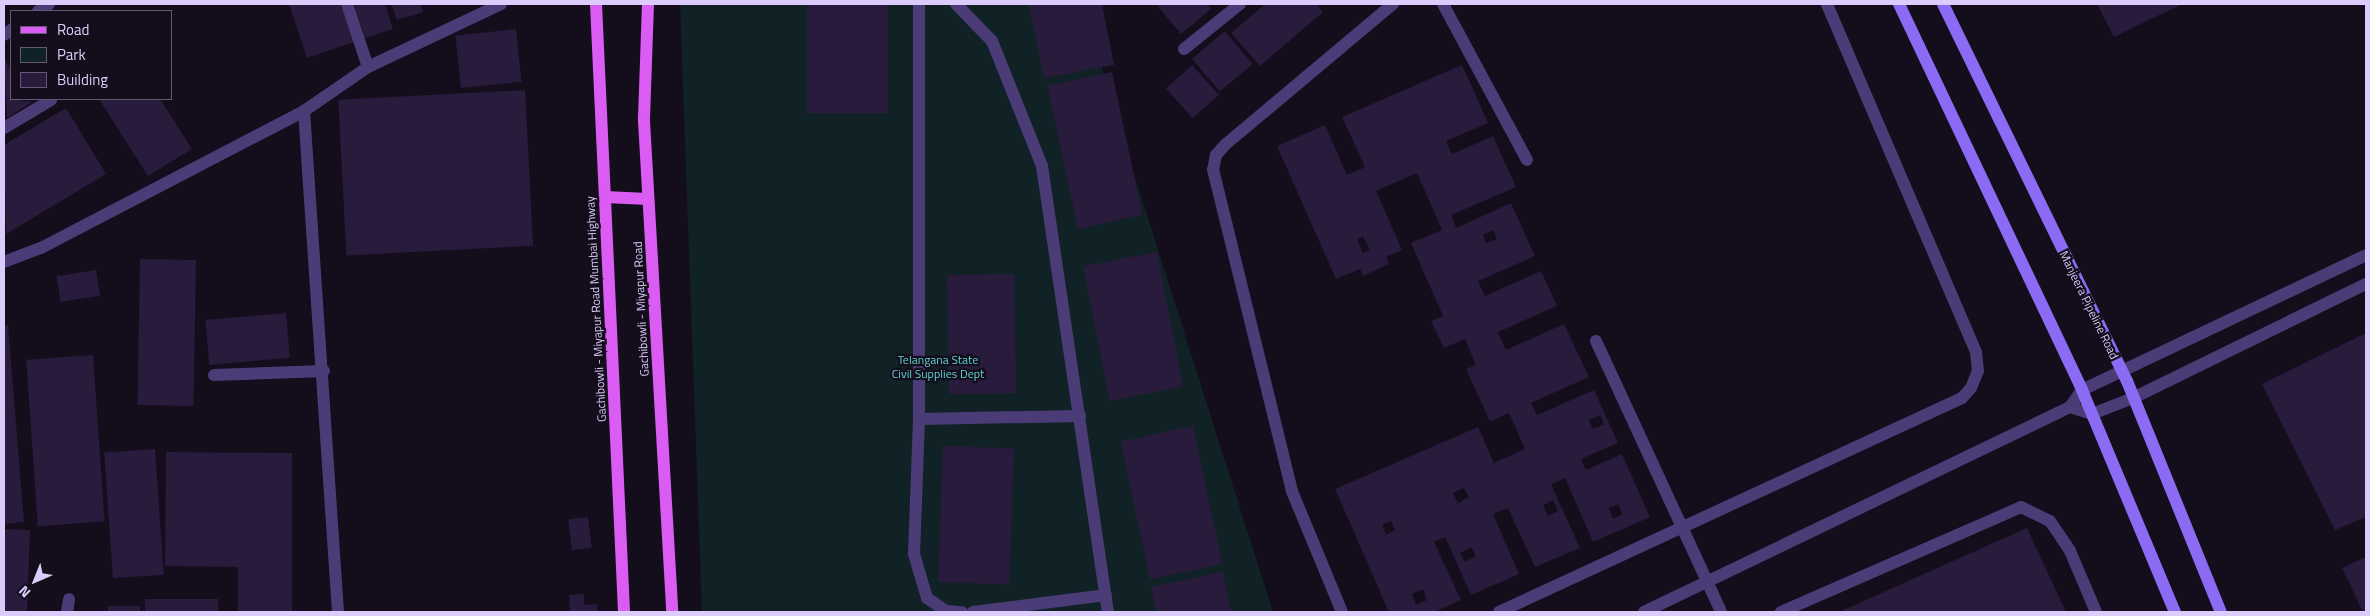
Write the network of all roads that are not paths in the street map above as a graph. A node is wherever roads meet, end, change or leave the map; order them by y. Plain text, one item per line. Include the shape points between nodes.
1 (347, 4) edge
2 (501, 4) edge
3 (596, 4) edge
4 (648, 4) edge
5 (919, 4) edge
6 (956, 4) edge
7 (1240, 4) edge
8 (1393, 4) edge
9 (1443, 4) edge
10 (1827, 4) edge
11 (1899, 4) edge
12 (1943, 4) edge
13 (1184, 49) dead end
14 (368, 67) junction
15 (51, 100) dead end
16 (304, 111) junction
17 (4, 128) edge
18 (1527, 160) dead end
19 (605, 197) junction
20 (648, 199) junction
21 (2366, 255) edge
22 (4, 262) edge
23 (2366, 284) edge
24 (1596, 341) dead end
25 (324, 371) junction
26 (2122, 373) junction
27 (214, 376) dead end
28 (2082, 390) junction
29 (2133, 398) junction
30 (2070, 407) junction
31 (2092, 414) junction
32 (1080, 416) junction
33 (919, 419) junction
34 (1683, 526) junction
35 (1709, 584) junction
36 (1106, 595) junction
37 (69, 599) dead end
38 (67, 612) edge
39 (338, 612) edge
40 (624, 612) edge
41 (672, 612) edge
42 (962, 612) edge
43 (973, 612) edge
44 (1108, 612) edge
45 (1342, 612) edge
46 (1499, 612) edge
47 (1644, 612) edge
48 (1721, 612) edge
49 (1781, 612) edge
50 (2096, 612) edge
51 (2174, 612) edge
52 (2221, 612) edge

1 - 14 street
2 - 14 street
3 - 19 main road, Gachibowli - Miyapur Road Mumbai Highway
4 - 20 main road, Gachibowli - Miyapur Road via 644,121
5 - 33 street
6 - 32 street via 992,41 1042,166
7 - 13 street
8 - 45 street via 1226,144 1216,155 1213,170 1292,491
9 - 18 street
10 - 34 street via 1976,352 1978,371 1962,398
11 - 28 main road
12 - 26 main road, Manjeera Pipeline Road
14 - 16 street
15 - 17 street
16 - 22 street via 41,248
16 - 25 street
19 - 20 main road
19 - 40 main road, Gachibowli - Miyapur Road Mumbai Highway
20 - 41 main road, Gachibowli - Miyapur Road
21 - 26 street
23 - 29 street
24 - 34 street
25 - 27 street
25 - 39 street
26 - 28 street
26 - 29 main road, Manjeera Pipeline Road
28 - 30 street
28 - 31 main road
29 - 31 street
29 - 52 main road, Manjeera Pipeline Road
30 - 31 street
30 - 35 street
31 - 51 main road
32 - 33 street
32 - 36 street
33 - 42 street via 914,554 917,573 927,598 946,611
34 - 35 street
34 - 46 street
35 - 47 street
35 - 48 street
36 - 43 street
36 - 44 street
37 - 38 street
49 - 50 street via 2021,507 2050,521 2070,551

